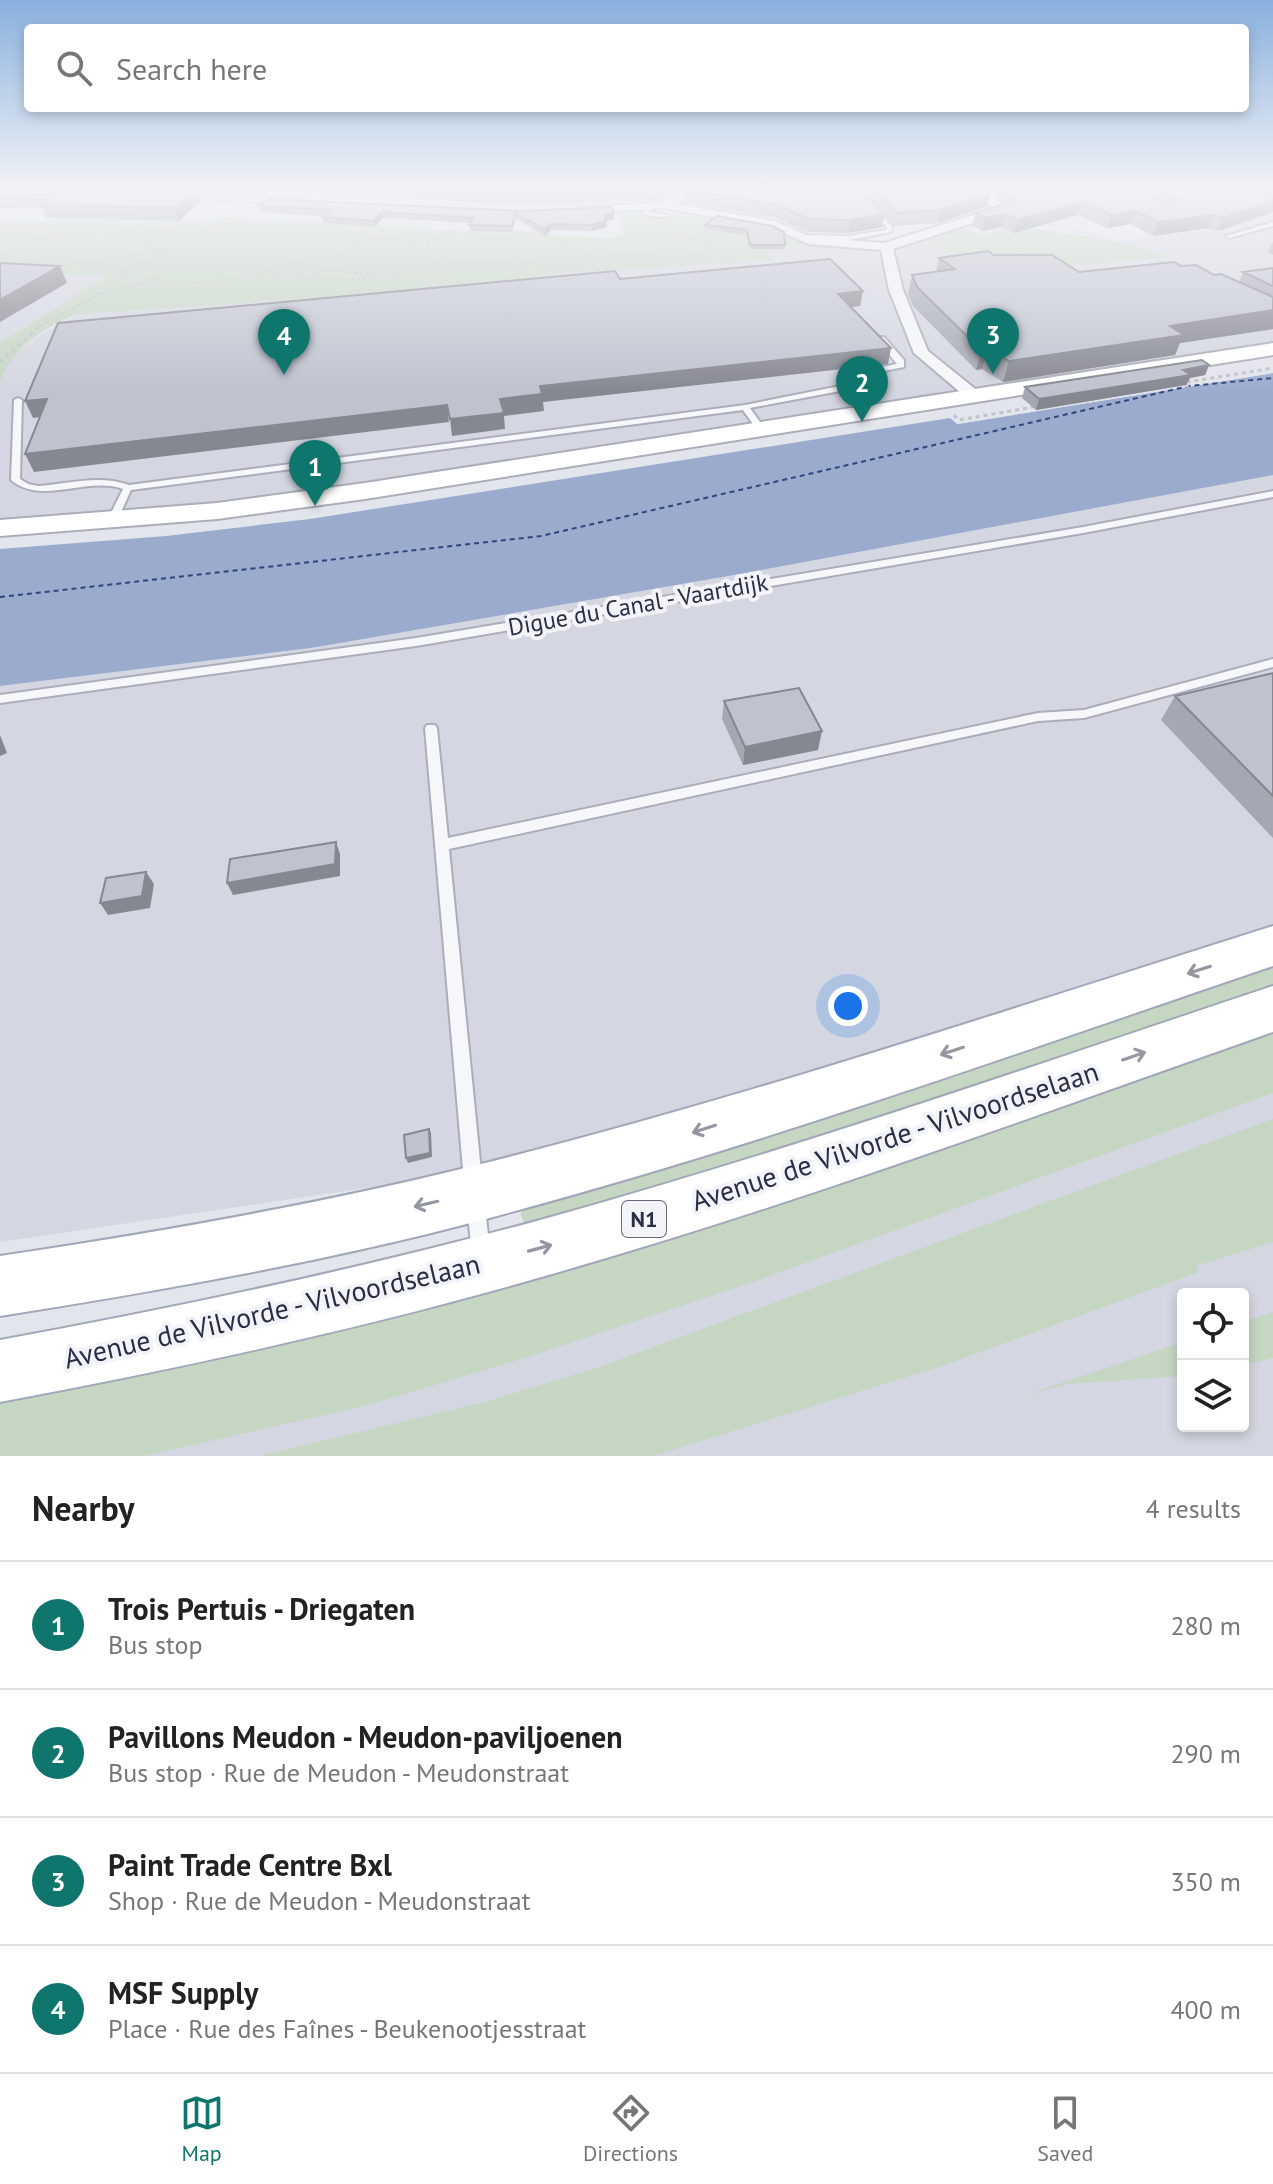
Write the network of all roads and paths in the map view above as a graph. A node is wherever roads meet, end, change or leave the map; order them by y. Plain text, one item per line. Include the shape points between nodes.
1 (126, 257) edge
2 (156, 257) edge
3 (299, 257) edge
4 (328, 257) edge
5 (424, 257) edge
6 (513, 257) edge
7 (588, 257) edge
8 (609, 257) edge
9 (890, 257) edge
10 (1151, 257) edge
11 (599, 260) junction
12 (147, 261) junction
13 (300, 262) junction
14 (433, 263) junction
15 (535, 264) junction
16 (1172, 265) edge
17 (54, 266) edge
18 (258, 273) junction
19 (424, 273) junction
20 (444, 275) dead end
21 (382, 276) junction
22 (153, 280) junction
23 (95, 296) junction
24 (872, 331) edge
25 (1273, 349) edge
26 (0, 362) edge
27 (1273, 368) edge
28 (1185, 386) edge
29 (973, 395) junction
30 (18, 400) dead end
31 (745, 407) junction
32 (1033, 407) edge
33 (954, 414) dead end
34 (761, 429) junction
35 (128, 488) junction
36 (1273, 494) edge
37 (112, 521) junction
38 (0, 528) edge
39 (1273, 663) edge
40 (0, 699) edge
41 (431, 728) dead end
42 (442, 845) junction
43 (1273, 946) edge
44 (1273, 1009) edge
45 (474, 1193) junction
46 (483, 1264) junction
47 (0, 1286) edge
48 (0, 1371) edge

1 - 17 path
2 - 12 path
3 - 13 path
4 - 13 path
5 - 14 path
6 - 15 path
7 - 11 path
8 - 11 path
9 - 29 street via 896,290 921,353
10 - 16 path
11 - 15 path via 571,266
12 - 22 path via 140,274
12 - 23 path via 124,270
13 - 18 path
13 - 21 path
14 - 15 path
14 - 19 path
18 - 21 path via 347,280
18 - 22 path via 192,284
19 - 20 path
19 - 21 path
22 - 23 path
23 - 26 path via 33,330
24 - 31 lane via 900,360 898,367 854,375 855,385
25 - 29 main road
27 - 28 path
29 - 34 main road
30 - 35 lane via 19,484 34,488 106,481
31 - 34 lane
31 - 35 lane
32 - 33 path via 959,420
34 - 37 main road via 325,497
35 - 37 lane
36 - 40 lane, Digue du Canal - Vaartdijk via 416,642
37 - 38 main road
39 - 42 lane via 1084,714 1038,717
41 - 42 lane
42 - 45 lane
43 -> 45 main road via 690,1134
46 -> 44 main road, Avenue de Vilvorde - Vilvoordselaan / N1 via 769,1180
45 - 46 lane
45 -> 47 main road via 295,1234
46 - 48 main road, Avenue de Vilvorde - Vilvoordselaan / N1

